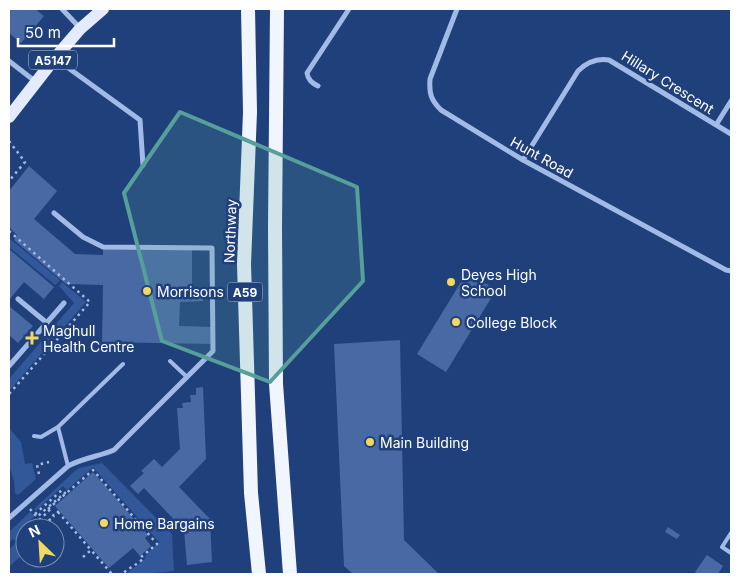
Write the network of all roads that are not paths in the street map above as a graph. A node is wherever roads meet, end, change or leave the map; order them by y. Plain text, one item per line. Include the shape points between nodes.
1 (62, 9) edge
2 (104, 9) edge
3 (248, 9) edge
4 (277, 9) edge
5 (349, 9) edge
6 (457, 9) edge
7 (80, 29) junction
8 (54, 58) junction
9 (9, 61) edge
10 (36, 82) junction
11 (318, 86) dead end
12 (731, 101) edge
13 (9, 117) edge
14 (716, 125) junction
15 (731, 134) edge
16 (523, 160) junction
17 (143, 165) dead end
18 (54, 213) dead end
19 (731, 271) edge
20 (18, 299) dead end
21 (64, 303) dead end
22 (47, 323) junction
23 (170, 361) dead end
24 (123, 364) dead end
25 (9, 366) edge
26 (188, 377) junction
27 (58, 427) junction
28 (34, 436) dead end
29 (68, 466) junction
30 (9, 518) edge
31 (731, 533) edge
32 (731, 553) edge
33 (259, 574) edge
34 (290, 574) edge

1 - 7 street
2 - 7 main road, A5147
3 - 33 highway, Northway / A59 via 250,112 244,264 251,493
4 - 34 highway, A59 via 276,384
5 - 11 street via 307,73 310,81
6 - 16 street, Hunt Road via 430,79 431,96 441,110
7 - 8 main road, A5147
8 - 10 main road, A5147
8 - 17 street via 140,120
9 - 10 street
10 - 13 main road, A5147
12 - 14 street
14 - 15 street, Hillary Crescent
14 - 16 street, Hillary Crescent via 602,58 578,71
16 - 19 street, Hunt Road
18 - 26 street via 83,237 103,247 212,248 213,351
20 - 22 street
21 - 22 street
22 - 25 street
23 - 26 lane
24 - 27 lane
26 - 29 street via 114,450
27 - 28 lane via 41,437
27 - 29 lane
29 - 30 street
31 - 32 lane via 722,547

